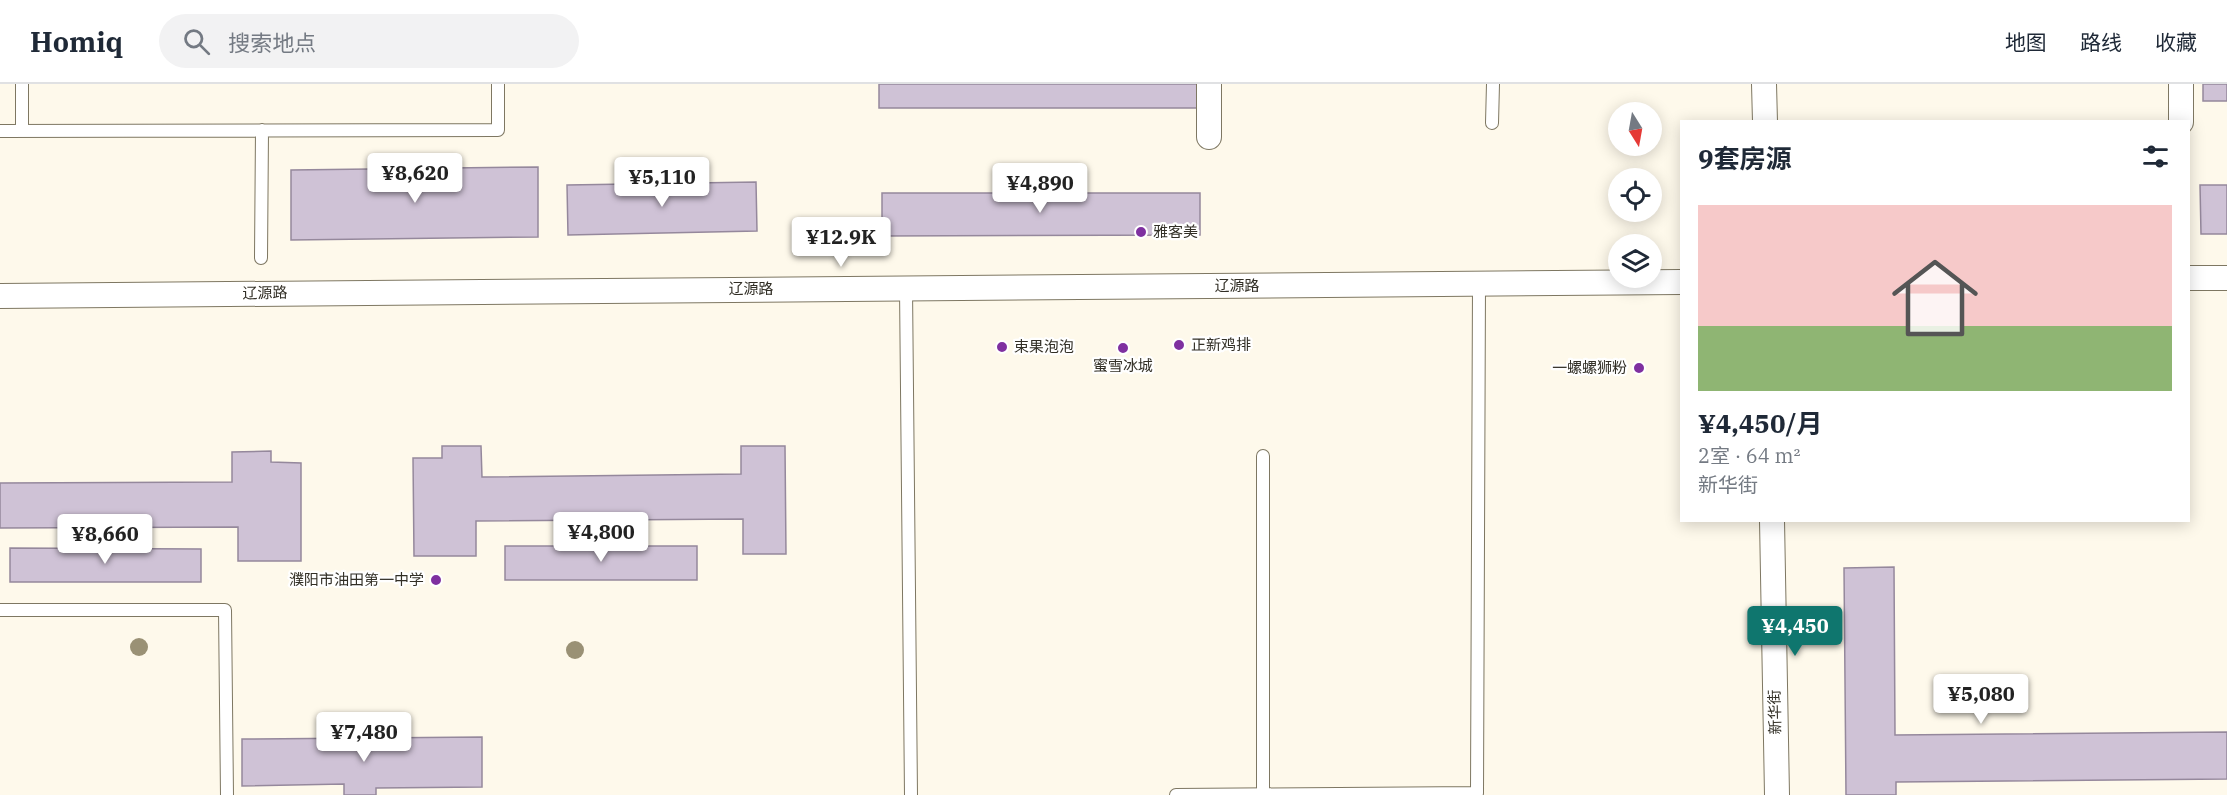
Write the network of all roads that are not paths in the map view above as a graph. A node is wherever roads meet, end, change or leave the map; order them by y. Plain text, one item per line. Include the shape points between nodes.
1 (22, 84) edge
2 (498, 84) edge
3 (1209, 84) edge
4 (1493, 84) edge
5 (1764, 84) edge
6 (2181, 84) edge
7 (1765, 120) edge
8 (2181, 120) edge
9 (1492, 123) dead end
10 (22, 130) junction
11 (262, 130) junction
12 (0, 131) edge
13 (1209, 137) dead end
14 (261, 258) dead end
15 (2190, 278) edge
16 (2227, 278) edge
17 (1680, 282) edge
18 (1479, 284) junction
19 (906, 288) junction
20 (0, 296) edge
21 (1263, 456) dead end
22 (1772, 522) edge
23 (0, 610) edge
24 (1263, 794) edge
25 (226, 795) edge
26 (911, 795) edge
27 (1176, 795) edge
28 (1777, 795) edge

1 - 10 lane
2 - 11 lane via 498,130
3 - 13 street
4 - 9 lane
5 - 7 street
6 - 8 street
10 - 11 lane
10 - 12 lane
11 - 14 lane
15 - 16 street
17 - 18 street, 辽源路
18 - 19 street, 辽源路
18 - 24 lane via 1477,793
19 - 20 street, 辽源路
19 - 26 lane
21 - 24 lane
22 - 28 street, 新华街
23 - 25 lane via 225,610
24 - 27 lane

